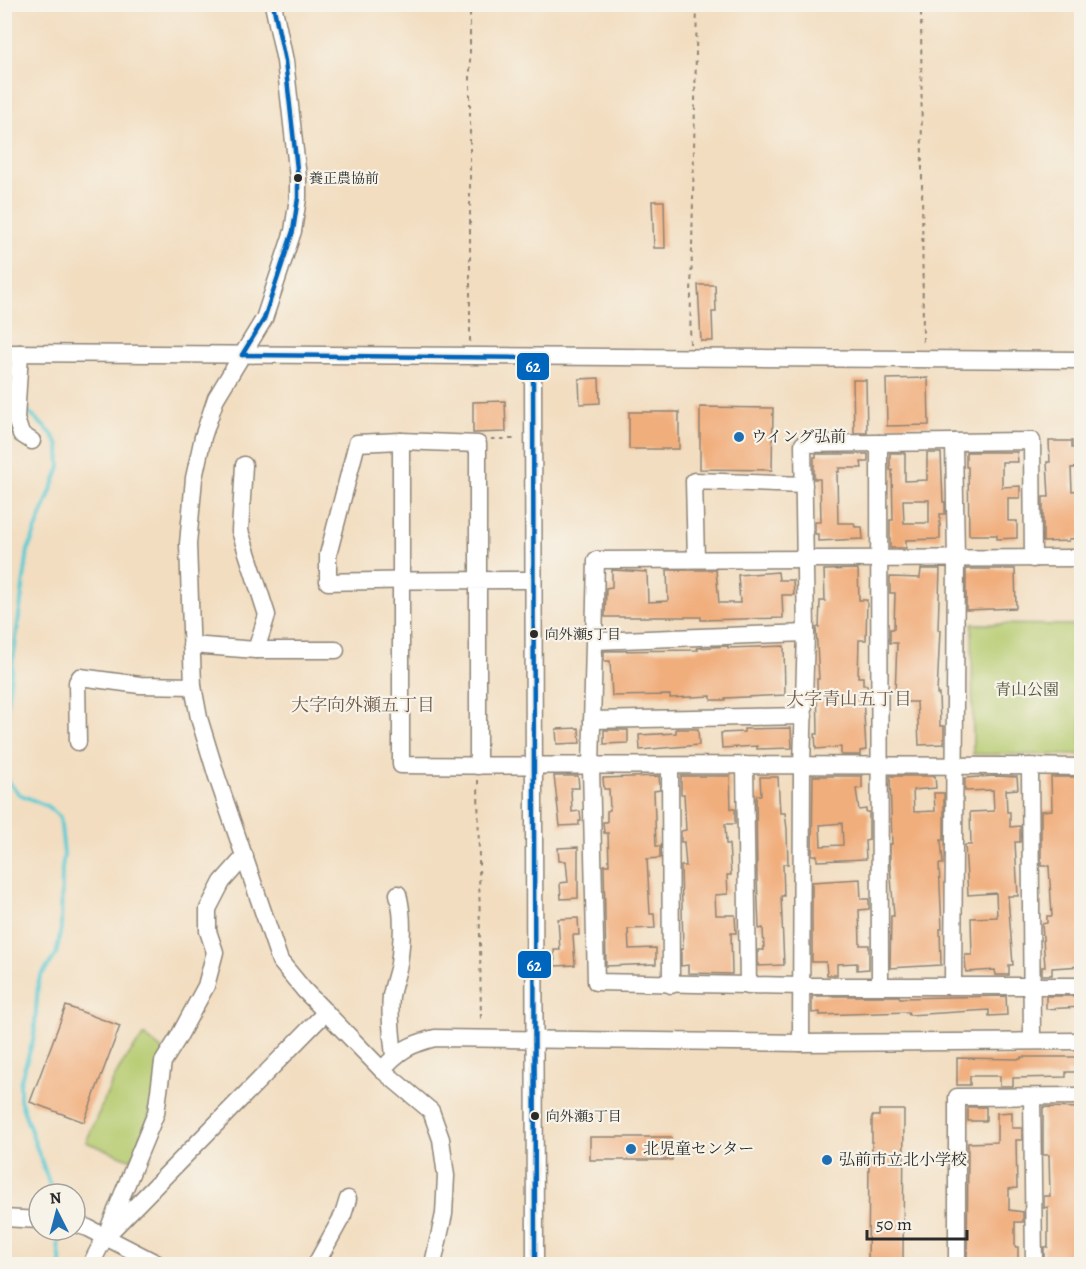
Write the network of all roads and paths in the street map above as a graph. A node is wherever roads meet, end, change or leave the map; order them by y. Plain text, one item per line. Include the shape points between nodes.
1 (273, 4) edge
2 (470, 4) edge
3 (697, 4) edge
4 (921, 4) edge
5 (12, 353) edge
6 (242, 355) junction
7 (470, 357) junction
8 (533, 358) junction
9 (690, 358) junction
10 (923, 360) junction
11 (1082, 360) edge
12 (520, 439) dead end
13 (32, 441) dead end
14 (401, 441) junction
15 (879, 442) junction
16 (954, 442) junction
17 (478, 444) junction
18 (244, 465) dead end
19 (804, 485) junction
20 (804, 558) junction
21 (956, 558) junction
22 (1082, 558) edge
23 (696, 559) junction
24 (1034, 559) junction
25 (879, 560) junction
26 (399, 580) junction
27 (478, 580) junction
28 (533, 580) junction
29 (806, 633) junction
30 (595, 641) junction
31 (191, 645) junction
32 (256, 650) junction
33 (336, 650) dead end
34 (193, 686) junction
35 (804, 716) junction
36 (592, 720) junction
37 (78, 742) dead end
38 (533, 765) junction
39 (745, 765) junction
40 (802, 765) junction
41 (879, 765) junction
42 (956, 765) junction
43 (478, 766) junction
44 (670, 766) junction
45 (1030, 766) junction
46 (591, 767) junction
47 (1082, 767) edge
48 (244, 856) junction
49 (398, 894) dead end
50 (670, 985) junction
51 (880, 985) junction
52 (953, 985) junction
53 (1032, 985) junction
54 (748, 986) junction
55 (1082, 986) edge
56 (801, 987) junction
57 (326, 1012) junction
58 (481, 1038) junction
59 (535, 1039) junction
60 (1032, 1040) junction
61 (1082, 1041) edge
62 (801, 1043) junction
63 (394, 1056) junction
64 (382, 1070) junction
65 (1032, 1096) junction
66 (1082, 1096) edge
67 (348, 1199) dead end
68 (4, 1218) edge
69 (27, 1219) edge
70 (87, 1228) edge
71 (105, 1237) junction
72 (91, 1264) edge
73 (158, 1264) edge
74 (316, 1264) edge
75 (433, 1264) edge
76 (535, 1264) edge
77 (957, 1264) edge
78 (1034, 1264) edge

1 - 6 street via 285,61 298,198 293,231 264,319
2 - 7 path
3 - 9 path
4 - 10 path
5 - 6 street
5 - 13 street via 16,419 21,434
6 - 7 street
6 - 31 street via 216,398 194,478 188,544
7 - 8 street
8 - 9 street
8 - 28 street
9 - 10 street
10 - 11 street
12 - 17 path via 483,439
14 - 17 street
14 - 26 street
14 - 26 street via 357,443 328,555 328,582
15 - 16 street
15 - 19 street via 802,444
15 - 25 street
16 - 21 street
16 - 24 street via 1032,441
17 - 27 street
18 - 32 street via 240,531 267,615
19 - 20 street
19 - 23 street via 694,481
20 - 23 street
20 - 25 street
20 - 29 street
21 - 24 street
21 - 25 street
21 - 42 street
22 - 24 street
23 - 30 street via 596,560
25 - 41 street
26 - 27 street
26 - 43 street via 400,765
27 - 28 street
27 - 43 street
28 - 38 street
29 - 30 street
29 - 35 street
30 - 36 street
31 - 32 street
31 - 34 street
32 - 33 street
34 - 37 street via 140,685 80,677
34 - 48 street via 208,748
35 - 36 street
35 - 40 street
36 - 46 street
38 - 43 street
38 - 46 street
38 - 59 street
39 - 40 street
39 - 44 street
39 - 54 street
40 - 41 street
40 - 56 street
41 - 42 street
41 - 51 street
42 - 45 street
42 - 52 street
43 - 58 path
44 - 46 street
44 - 50 street
45 - 47 street
45 - 53 street
46 - 50 street via 596,982
48 - 57 street via 280,961
48 - 71 street via 222,882 208,909 207,931 215,952 206,986 163,1062 156,1113
49 - 63 street via 402,933 391,1005
50 - 54 street
51 - 52 street
51 - 56 street
52 - 53 street
53 - 55 street
53 - 60 street
54 - 56 street
56 - 62 street
57 - 64 street
57 - 71 street
58 - 59 street
58 - 63 street via 435,1038 414,1043
59 - 62 street
59 - 76 street
60 - 61 street
60 - 62 street
63 - 64 street
64 - 75 street via 431,1111 441,1139 446,1176 444,1214
65 - 66 street
65 - 77 street via 957,1097
65 - 78 street
67 - 74 street
68 - 69 street
70 - 71 street
71 - 72 street
71 - 73 street

